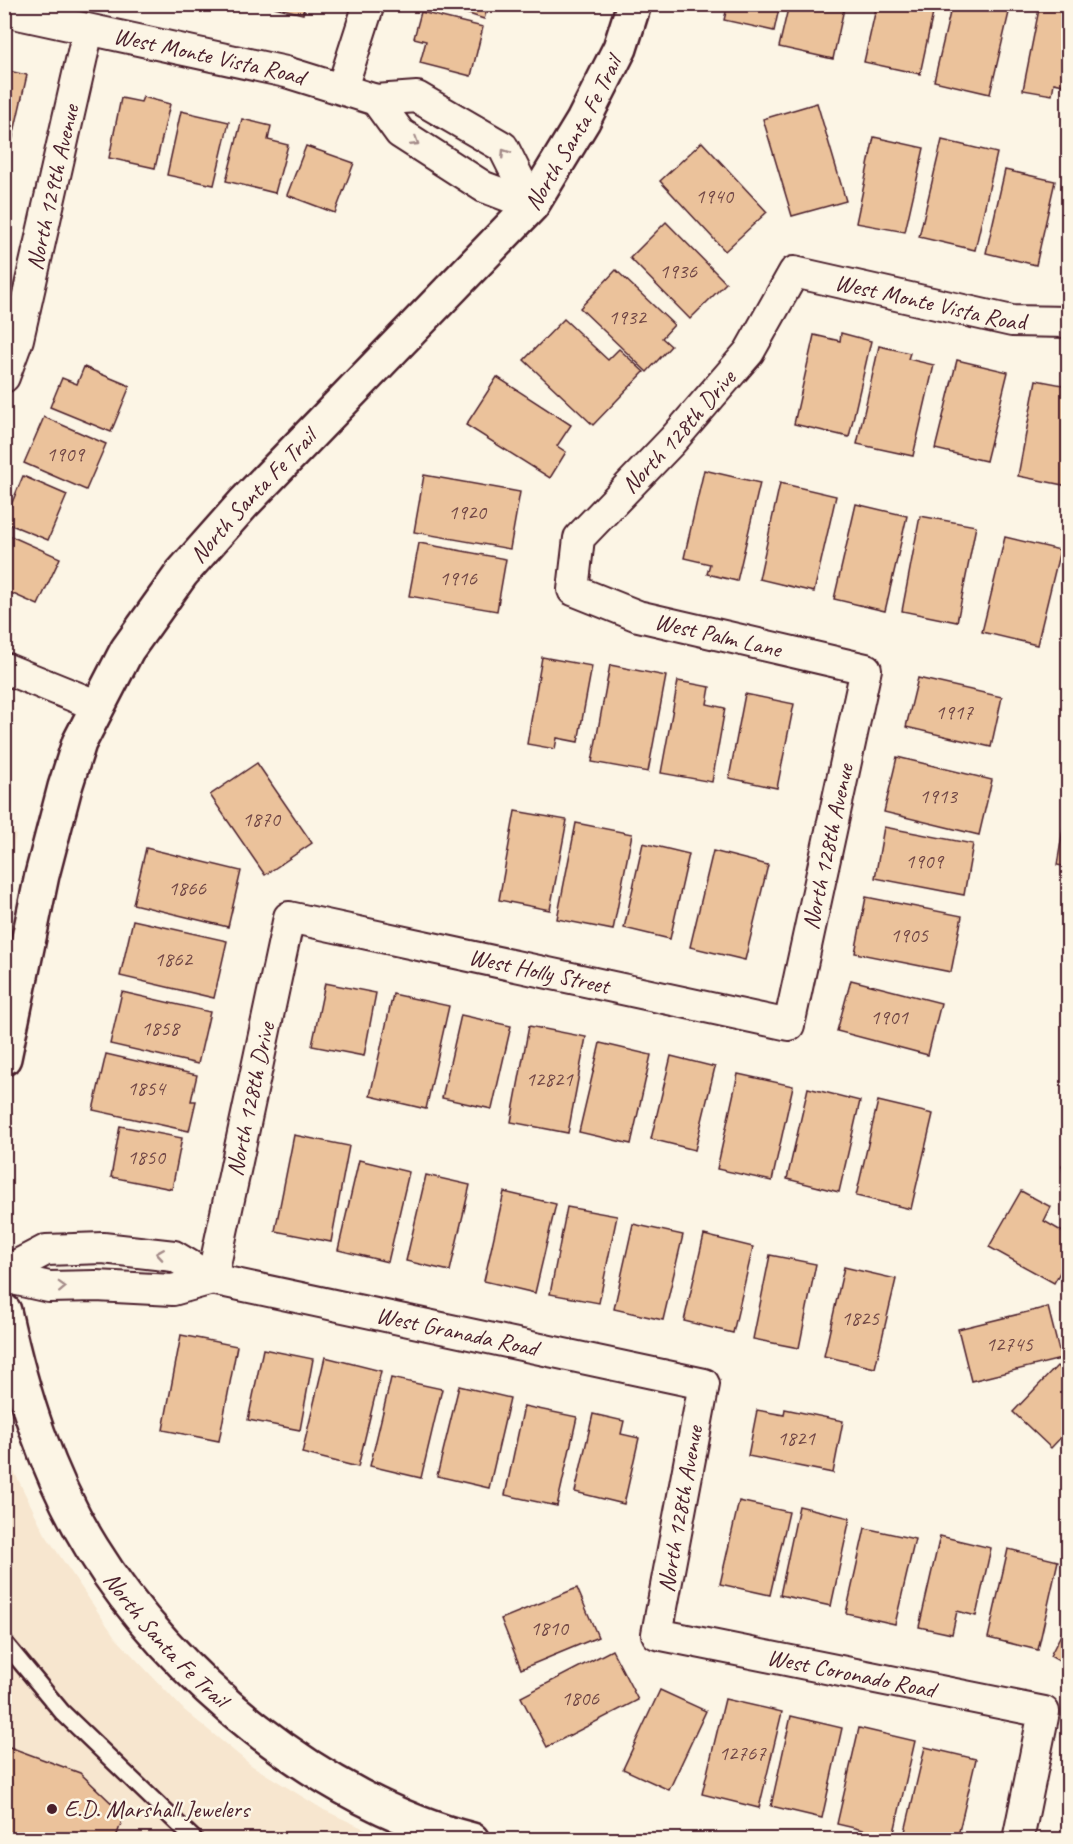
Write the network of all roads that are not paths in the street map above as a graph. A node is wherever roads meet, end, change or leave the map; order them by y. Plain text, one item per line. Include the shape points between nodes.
1 (369, 4) edge
2 (634, 4) edge
3 (4, 11) edge
4 (88, 30) junction
5 (342, 88) junction
6 (376, 100) junction
7 (532, 205) junction
8 (794, 272) joint
9 (1068, 322) edge
10 (11, 337) edge
11 (4, 378) edge
12 (573, 590) joint
13 (4, 668) edge
14 (866, 669) joint
15 (98, 706) junction
16 (289, 917) joint
17 (789, 1025) joint
18 (4, 1058) edge
19 (4, 1272) edge
20 (4, 1277) edge
21 (212, 1279) junction
22 (4, 1311) edge
23 (704, 1384) joint
24 (657, 1634) joint
25 (4, 1642) edge
26 (195, 1839) edge
27 (472, 1839) edge
28 (1018, 1839) edge

1 - 5 street
2 - 7 street, North Santa Fe Trail via 620,48 584,121
3 - 4 street, West Monte Vista Road
4 - 5 street, West Monte Vista Road via 286,72
4 - 10 street, North 129th Avenue
5 - 6 street, West Monte Vista Road
6 -> 7 street via 400,133 484,187
7 -> 6 street, West Monte Vista Road via 503,147 417,97
7 - 15 street, North Santa Fe Trail via 244,503 182,573 127,650
8 - 9 street, West Monte Vista Road via 1012,321
8 - 12 street, North 128th Drive via 749,352 672,441 579,538
10 - 11 street, North 129th Avenue
12 - 14 street, West Palm Lane via 638,616
13 - 15 street
14 - 17 street, North 128th Avenue
15 - 18 street, North Santa Fe Trail via 79,743 62,798
16 - 17 street, West Holly Street
16 - 21 street, North 128th Drive
21 -> 19 street, West Granada Road via 174,1256 103,1248 46,1250
20 -> 21 street, West Granada Road via 49,1287 172,1290
21 - 23 street, West Granada Road
22 - 27 street, North Santa Fe Trail via 16,1366 54,1474 92,1548 168,1646 225,1702 290,1754 362,1798 449,1834
23 - 24 street, North 128th Avenue
24 - 28 street, West Coronado Road via 1044,1712
25 - 26 lane via 62,1712

